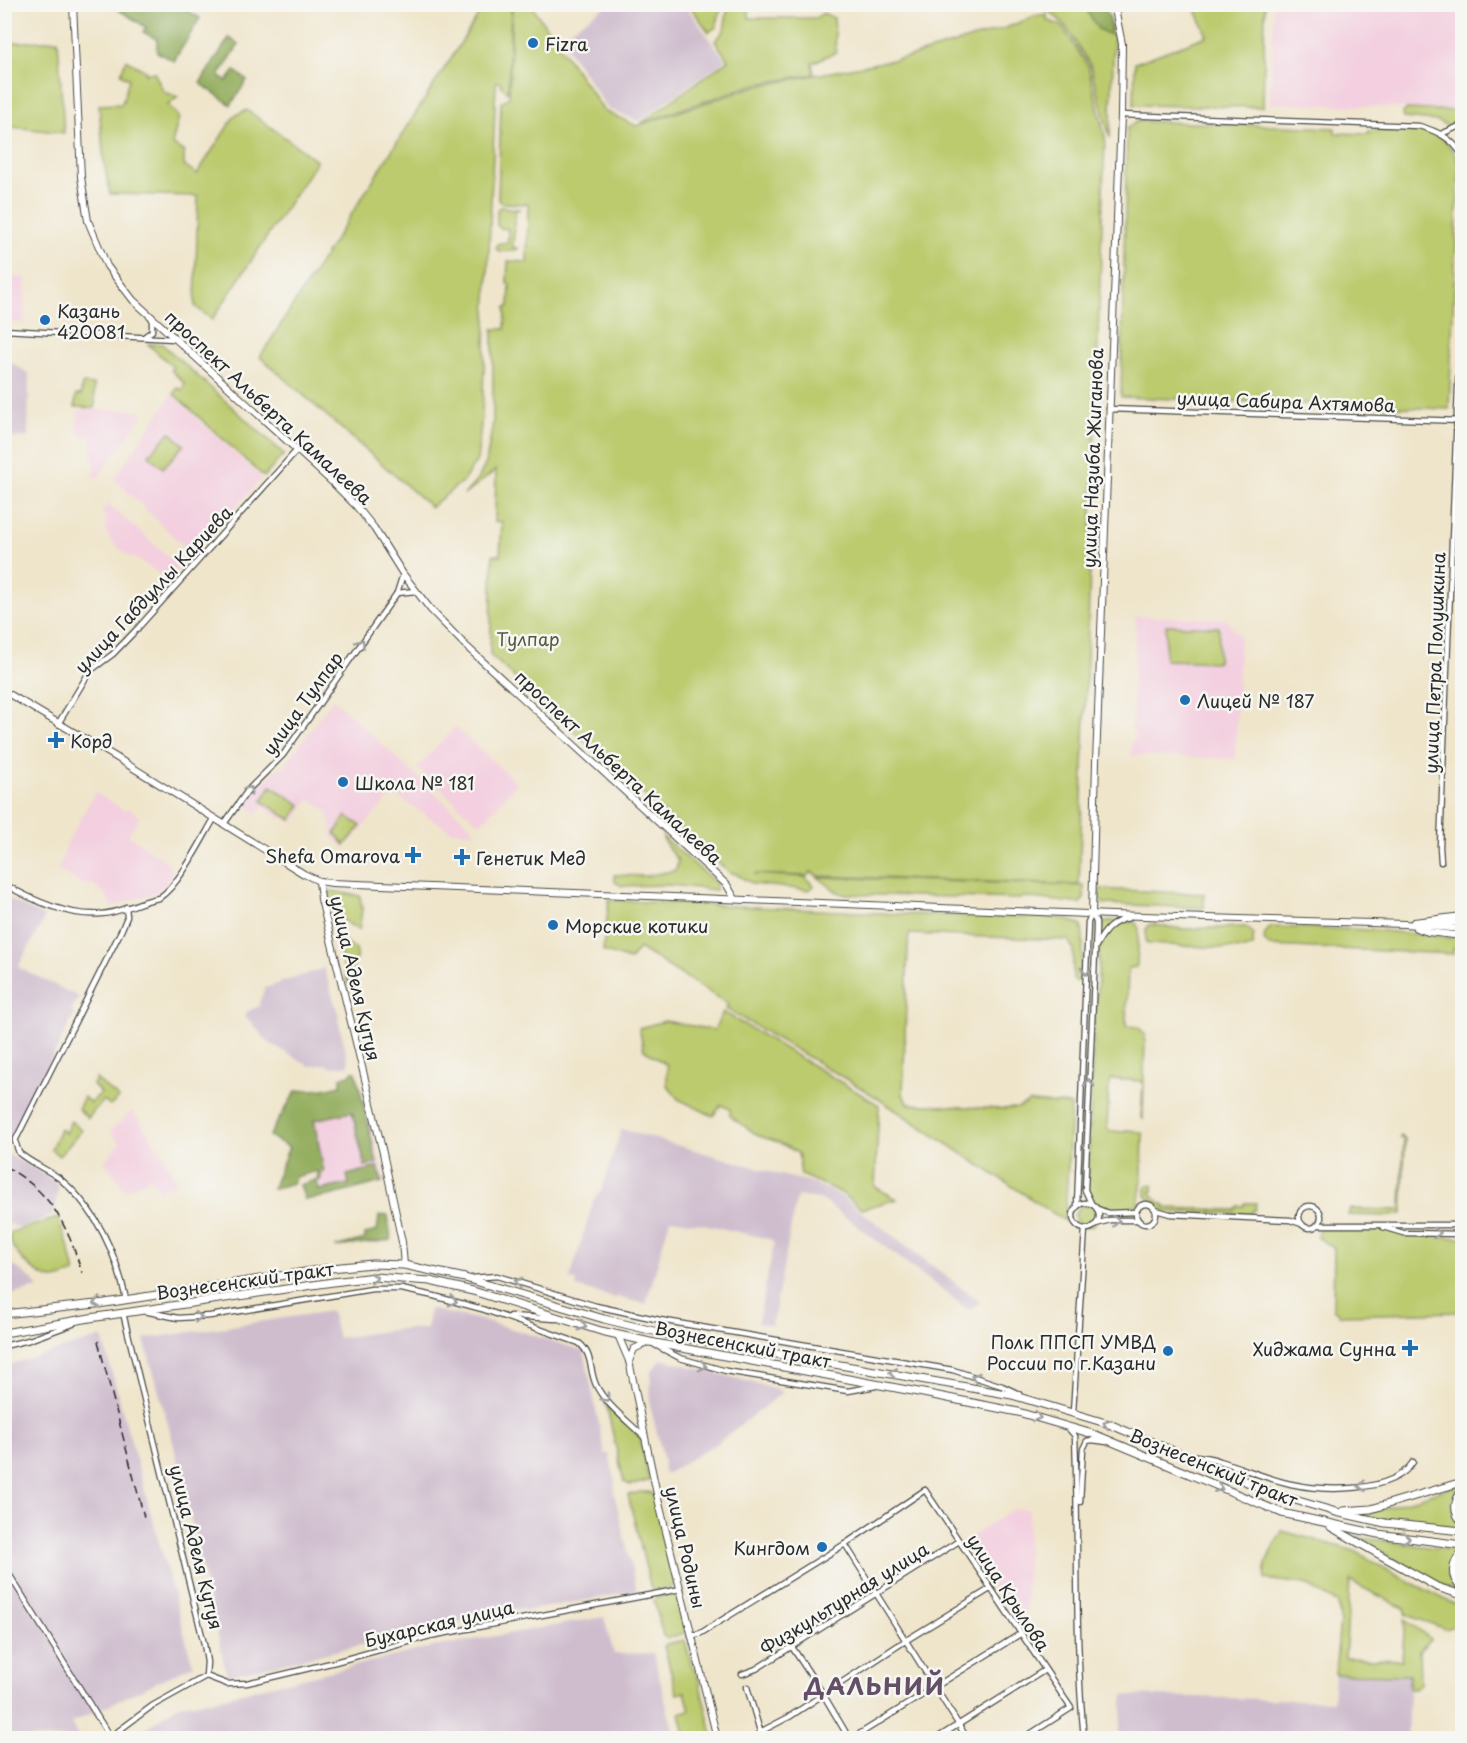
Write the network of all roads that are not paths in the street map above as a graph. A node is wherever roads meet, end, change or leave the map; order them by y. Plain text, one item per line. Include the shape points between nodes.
1 (73, 4) edge
2 (1114, 4) edge
3 (1121, 115) junction
4 (1462, 125) edge
5 (1441, 134) junction
6 (1462, 155) edge
7 (1462, 285) edge
8 (152, 319) junction
9 (4, 330) edge
10 (137, 336) junction
11 (174, 339) junction
12 (1109, 409) junction
13 (1460, 421) edge
14 (297, 450) junction
15 (403, 574) junction
16 (417, 591) junction
17 (397, 593) junction
18 (4, 691) edge
19 (58, 724) junction
20 (214, 819) junction
21 (224, 824) junction
22 (1441, 862) dead end
23 (319, 881) junction
24 (4, 884) edge
25 (735, 899) junction
26 (126, 907) junction
27 (1092, 914) junction
28 (1143, 915) junction
29 (1462, 916) edge
30 (1462, 922) edge
31 (1405, 924) junction
32 (1462, 929) edge
33 (1462, 936) edge
34 (1095, 948) junction
35 (1091, 1203) junction
36 (1077, 1205) junction
37 (1098, 1209) junction
38 (1156, 1210) junction
39 (1136, 1212) junction
40 (1170, 1214) junction
41 (1320, 1214) junction
42 (1299, 1215) junction
43 (1137, 1220) junction
44 (1155, 1220) junction
45 (1290, 1220) junction
46 (1096, 1224) junction
47 (1302, 1224) junction
48 (1335, 1224) junction
49 (1317, 1225) junction
50 (1403, 1225) junction
51 (1462, 1225) edge
52 (1380, 1226) junction
53 (1085, 1229) junction
54 (1412, 1233) junction
55 (1462, 1234) edge
56 (404, 1265) junction
57 (465, 1278) junction
58 (126, 1299) junction
59 (141, 1310) junction
60 (123, 1313) junction
61 (4, 1314) edge
62 (504, 1316) junction
63 (90, 1318) junction
64 (561, 1319) junction
65 (4, 1333) edge
66 (618, 1335) junction
67 (649, 1342) junction
68 (4, 1346) edge
69 (628, 1362) junction
70 (884, 1385) junction
71 (1029, 1399) junction
72 (1073, 1412) junction
73 (1066, 1426) junction
74 (644, 1437) junction
75 (1116, 1443) junction
76 (1180, 1453) junction
77 (1413, 1462) dead end
78 (1462, 1482) edge
79 (1462, 1492) edge
80 (1336, 1512) junction
81 (1462, 1521) edge
82 (1077, 1522) junction
83 (1323, 1523) junction
84 (1462, 1531) edge
85 (959, 1541) junction
86 (845, 1544) junction
87 (1462, 1545) edge
88 (1462, 1553) edge
89 (4, 1566) edge
90 (1462, 1588) edge
91 (681, 1589) junction
92 (990, 1589) junction
93 (876, 1593) junction
94 (1462, 1595) edge
95 (1020, 1634) junction
96 (691, 1636) junction
97 (905, 1641) junction
98 (792, 1647) junction
99 (1045, 1670) junction
100 (742, 1674) dead end
101 (206, 1676) junction
102 (747, 1687) dead end
103 (934, 1687) junction
104 (823, 1694) junction
105 (958, 1725) junction
106 (760, 1732) junction
107 (109, 1738) edge
108 (717, 1738) edge
109 (762, 1738) edge
110 (851, 1738) edge
111 (937, 1738) edge
112 (967, 1738) edge
113 (1024, 1738) edge
114 (1083, 1738) edge

1 - 8 main road, проспект Альберта Камалеева via 81,177 88,221 107,266
2 - 3 main road, улица Назиба Жиганова via 1122,44
3 - 5 street via 1419,126
3 - 12 main road, улица Назиба Жиганова
4 - 5 street
5 - 6 street
7 - 13 street, улица Петра Полушкина
8 - 10 street via 151,333
8 - 11 main road, проспект Альберта Камалеева
9 - 10 street
10 - 11 street
11 - 14 main road, проспект Альберта Камалеева
12 - 13 street, улица Сабира Ахтямова
12 - 27 main road, улица Назиба Жиганова
13 - 22 street, улица Петра Полушкина
14 - 15 main road, проспект Альберта Камалеева via 357,507
14 - 19 street, улица Габдуллы Кариева via 138,628 90,671
15 - 16 main road, проспект Альберта Камалеева
15 - 17 street, улица Тулпар
16 - 17 street
16 - 25 main road, проспект Альберта Камалеева via 467,647 727,885
21 -> 17 street, улица Тулпар via 248,790 284,755
18 - 19 main road, улица Аделя Кутуя
19 - 20 main road, улица Аделя Кутуя
20 - 21 main road, улица Аделя Кутуя
20 - 26 street via 166,894
21 - 23 main road, улица Аделя Кутуя
23 - 25 main road
23 - 56 main road, улица Аделя Кутуя via 383,1153
24 - 26 street via 56,908 82,914 102,914
25 - 27 main road
26 - 58 street via 122,929 15,1141 19,1153 66,1184 93,1215 110,1248
27 - 28 main road
27 - 34 street
27 -> 36 street via 1087,929
28 - 31 main road
28 - 34 street via 1116,920
29 - 31 main road
30 - 31 main road
31 - 32 main road
31 - 33 main road via 1428,932
35 -> 34 street via 1085,1190
35 - 36 street
35 - 37 street
36 - 53 street via 1073,1219
37 - 39 street via 1108,1213
37 - 46 street
38 - 39 street via 1146,1204
38 - 40 street
38 - 44 street
39 - 43 street
40 - 44 street
40 - 45 street
41 - 42 street via 1310,1206
41 - 48 street
41 - 49 street
42 - 45 street
42 - 47 street
43 - 44 street via 1146,1225
46 -> 43 street
45 - 47 street
46 - 53 street
47 - 49 street via 1310,1228
48 - 49 street
48 - 52 street
50 - 51 street
50 - 52 street
50 - 54 street
52 - 54 street
53 - 72 street
54 -> 55 street
56 - 57 main road, Вознесенский тракт
56 - 58 main road, Вознесенский тракт via 331,1268
71 -> 57 main road, Вознесенский тракт via 674,1336
71 -> 57 street via 953,1370 660,1320 497,1276
58 -> 61 main road, Вознесенский тракт
59 - 60 main road, Вознесенский тракт
59 -> 62 street via 178,1318 210,1316 372,1289 401,1289
59 -> 64 main road, Вознесенский тракт via 374,1277 429,1281
60 - 63 main road, Вознесенский тракт
60 - 101 street, улица Аделя Кутуя via 204,1644
62 - 64 street
62 -> 74 street via 585,1347 596,1386
63 - 65 main road, Вознесенский тракт
63 - 68 street
64 -> 66 main road, Вознесенский тракт
66 - 67 main road, Вознесенский тракт
66 - 69 main road, улица Родины
67 - 69 main road via 634,1349
67 - 70 main road, Вознесенский тракт
67 -> 70 street via 680,1358 726,1371 849,1391
69 - 74 main road, улица Родины
70 -> 73 main road, Вознесенский тракт via 1018,1412
71 - 72 main road, Вознесенский тракт
76 -> 72 main road, Вознесенский тракт
73 - 75 main road, Вознесенский тракт
73 - 82 street via 1075,1436
74 - 91 main road, улица Родины
75 - 82 street via 1092,1440 1083,1449
75 -> 83 main road, Вознесенский тракт via 1282,1513
77 -> 76 street via 1394,1479 1383,1483 1333,1488 1290,1484 1217,1460
76 - 80 main road, Вознесенский тракт via 1278,1495
78 - 80 main road via 1371,1509
79 - 81 main road via 1456,1510
80 - 84 main road, Вознесенский тракт via 1386,1523
82 - 114 street via 1076,1617
83 -> 87 main road, Вознесенский тракт
83 - 94 main road via 1437,1587
85 - 86 street, улица Крылова via 925,1490
85 - 92 street, улица Крылова
85 - 93 street, Физкультурная улица
86 - 93 street
86 - 96 street
88 - 90 main road via 1453,1571
89 - 107 street
91 - 96 main road, улица Родины
91 - 101 street, Бухарская улица via 430,1636 259,1680 227,1684
92 - 95 street, улица Крылова
92 - 97 street
93 - 97 street
93 - 98 street, Физкультурная улица
95 - 99 street, улица Крылова
95 - 103 street
96 - 108 main road, улица Родины
97 - 103 street
97 - 104 street
98 - 100 street, Физкультурная улица
98 - 104 street
99 - 105 street
99 - 113 street, улица Крылова via 1071,1708
101 - 107 street via 152,1706
102 - 106 street
103 - 105 street
103 - 110 street
104 - 106 street
104 - 110 street
105 - 111 street
105 - 112 street
106 - 109 street

